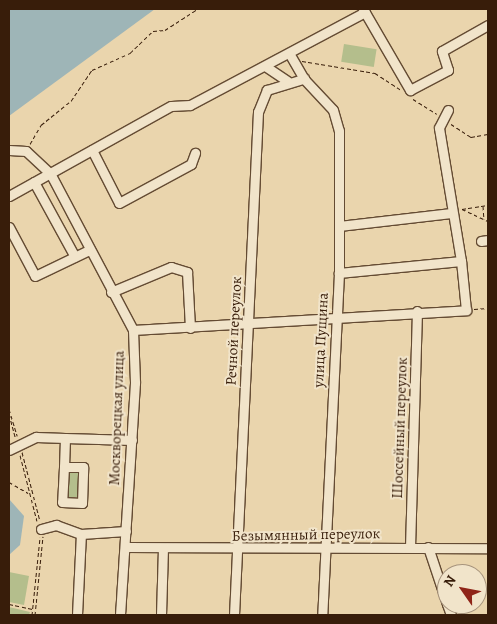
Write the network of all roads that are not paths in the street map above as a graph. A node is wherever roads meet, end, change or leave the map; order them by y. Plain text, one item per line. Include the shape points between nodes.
1 (364, 10) edge
2 (488, 25) edge
3 (291, 57) junction
4 (265, 66) junction
5 (304, 79) junction
6 (287, 81) junction
7 (446, 114) road end
8 (9, 150) edge
9 (92, 150) junction
10 (195, 153) dead end
11 (50, 173) junction
12 (34, 182) junction
13 (9, 196) edge
14 (451, 209) junction
15 (339, 226) junction
16 (9, 227) edge
17 (87, 251) junction
18 (75, 257) junction
19 (461, 261) junction
20 (339, 273) junction
21 (111, 292) junction
22 (416, 311) junction
23 (335, 318) junction
24 (249, 326) junction
25 (190, 328) junction
26 (133, 330) junction
27 (66, 438) junction
28 (132, 440) junction
29 (9, 450) edge
30 (64, 467) dead end
31 (42, 529) road end
32 (126, 531) junction
33 (81, 534) junction
34 (410, 546) junction
35 (125, 547) junction
36 (428, 547) junction
37 (163, 548) junction
38 (326, 548) junction
39 (488, 548) edge
40 (237, 550) junction
41 (437, 574) edge
42 (77, 615) edge
43 (120, 615) edge
44 (160, 615) edge
45 (234, 615) edge
46 (322, 615) edge

1 - 2 street via 410,90 448,70 442,51
1 - 3 street
3 - 4 street
3 - 5 street, улица Пущина
4 - 6 street
4 - 9 street via 190,105 171,106
5 - 6 street, Речной переулок
5 - 15 street, улица Пущина via 333,110 339,131
6 - 24 street, Речной переулок via 267,90 258,112
7 - 14 street via 439,128
8 - 11 street, Москворецкая улица via 26,151
9 - 10 street via 119,203 192,164
9 - 11 street
11 - 12 street
11 - 17 street, Москворецкая улица
12 - 13 street
12 - 18 street
14 - 15 street
14 - 19 street
15 - 20 street, улица Пущина
16 - 18 street via 35,276
17 - 18 street
17 - 21 street, Москворецкая улица
19 - 20 street
19 - 22 street via 466,310
20 - 23 street, улица Пущина
21 - 25 street via 171,267 187,272
21 - 26 street, Москворецкая улица
22 - 23 street
22 - 34 street, Шоссейный переулок
23 - 24 street
23 - 38 street, улица Пущина
24 - 25 street
24 - 40 street, Речной переулок
25 - 26 street
26 - 28 street, Москворецкая улица
27 - 28 street
27 - 29 street via 36,437
27 - 30 street
28 - 32 street, Москворецкая улица
31 - 33 street via 56,525
32 - 33 street
32 - 35 street, Москворецкая улица
33 - 42 street
34 - 36 street, Безымянный переулок
34 - 38 street, Безымянный переулок
35 - 37 street, Безымянный переулок
35 - 43 street, Москворецкая улица
36 - 39 street, Безымянный переулок
36 - 41 street
37 - 40 street, Безымянный переулок
37 - 44 street
38 - 40 street, Безымянный переулок
38 - 46 street, улица Пущина
40 - 45 street, Речной переулок

